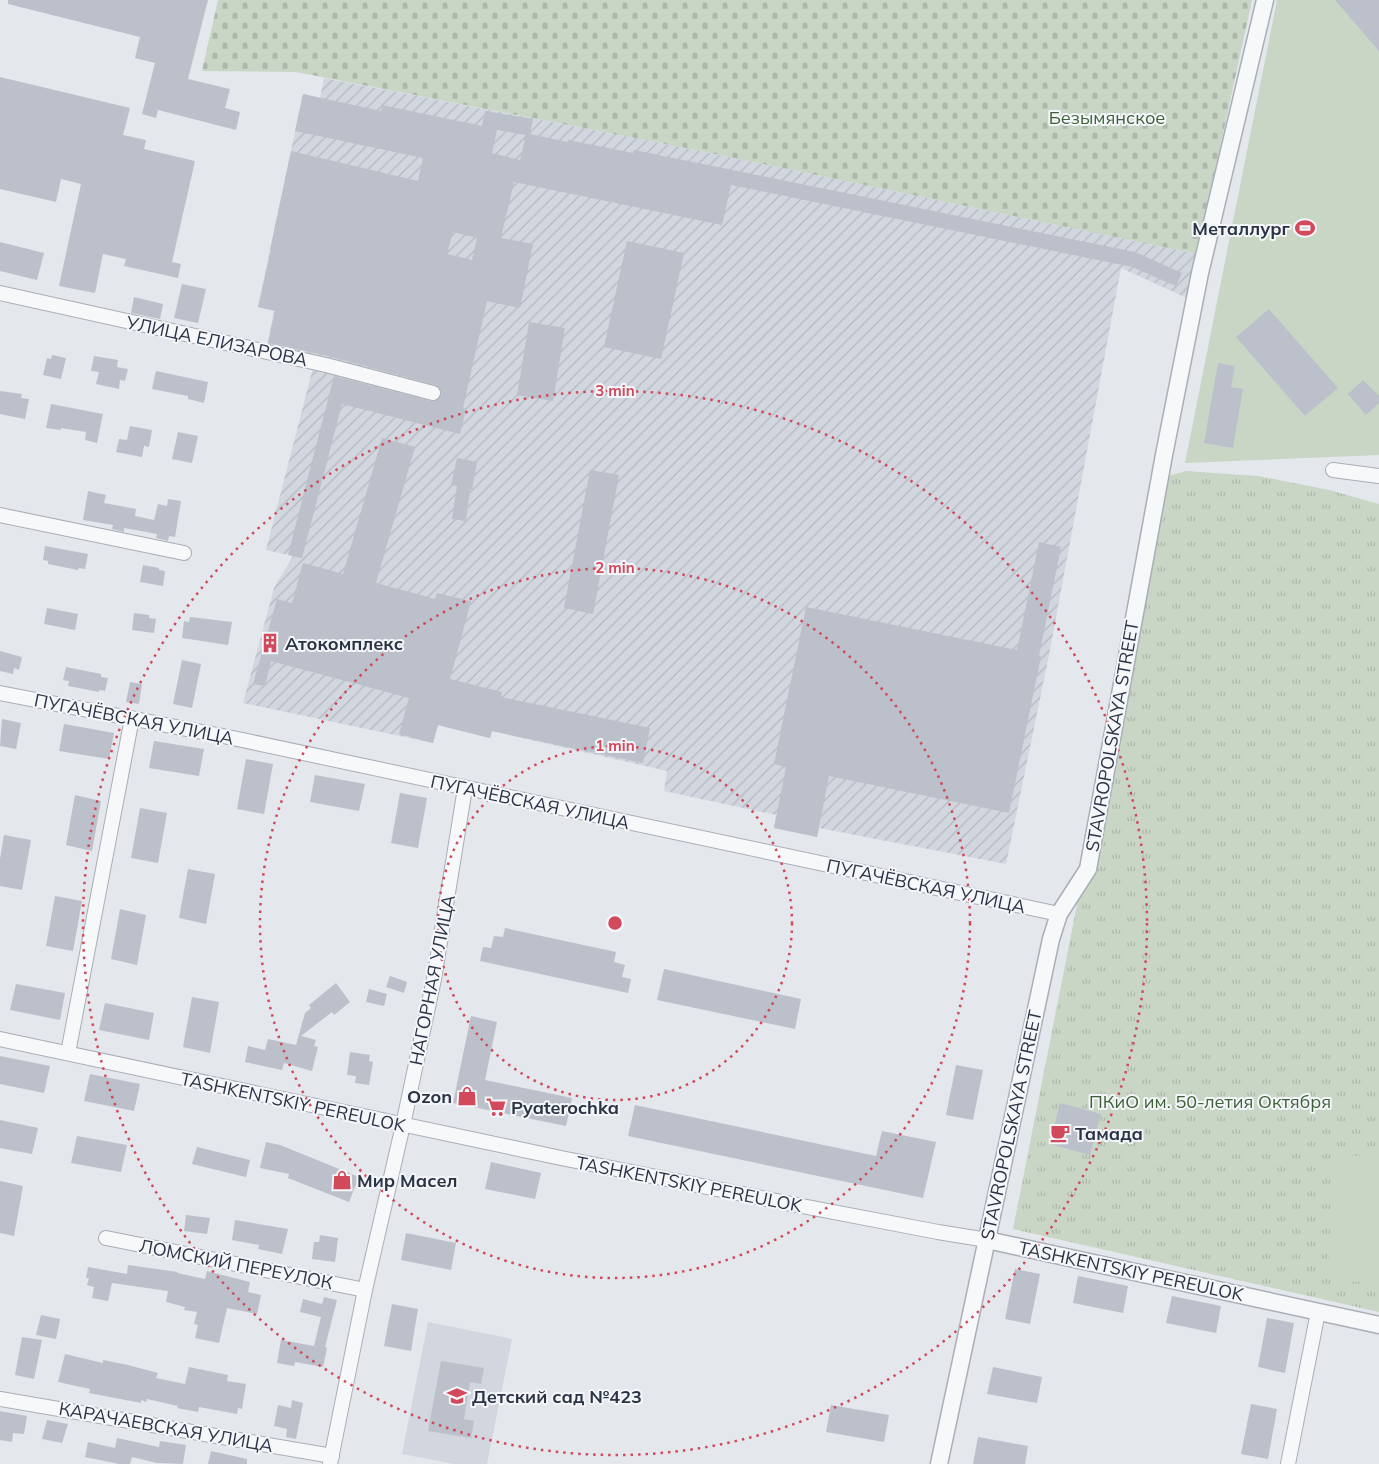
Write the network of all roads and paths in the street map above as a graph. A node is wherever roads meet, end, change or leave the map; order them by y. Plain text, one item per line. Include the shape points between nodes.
1 (1265, 0) edge
2 (0, 293) edge
3 (434, 393) dead end
4 (1333, 470) dead end
5 (1379, 476) edge
6 (0, 515) edge
7 (184, 553) dead end
8 (0, 692) edge
9 (132, 718) junction
10 (465, 788) junction
11 (1059, 914) junction
12 (0, 1039) edge
13 (68, 1053) junction
14 (403, 1125) junction
15 (106, 1238) dead end
16 (987, 1240) junction
17 (365, 1290) junction
18 (1318, 1312) junction
19 (1379, 1325) edge
20 (0, 1398) edge
21 (331, 1460) edge
22 (939, 1464) edge
23 (1288, 1464) edge

1 - 11 street, STAVROPOLSKAYA STREET via 1198,283 1088,869
2 - 3 street, УЛИЦА ЕЛИЗАРОВА via 326,365
4 - 5 street
6 - 7 street
8 - 9 street, ПУГАЧЁВСКАЯ УЛИЦА
9 - 10 street, ПУГАЧЁВСКАЯ УЛИЦА
9 - 13 street
10 - 11 street, ПУГАЧЁВСКАЯ УЛИЦА
10 - 14 street, НАГОРНАЯ УЛИЦА via 434,979
11 - 16 street, STAVROPOLSKAYA STREET
12 - 13 street, TASHKENTSKIY PEREULOK
13 - 14 street, TASHKENTSKIY PEREULOK
14 - 16 street, TASHKENTSKIY PEREULOK
14 - 17 street, НАГОРНАЯ УЛИЦА
15 - 17 street, ЛОМСКИЙ ПЕРЕУЛОК
16 - 18 street, TASHKENTSKIY PEREULOK
16 - 22 street, STAVROPOLSKAYA STREET
17 - 21 street, НАГОРНАЯ УЛИЦА
18 - 19 street, TASHKENTSKIY PEREULOK
18 - 23 street
20 - 21 street, КАРАЧАЕВСКАЯ УЛИЦА

